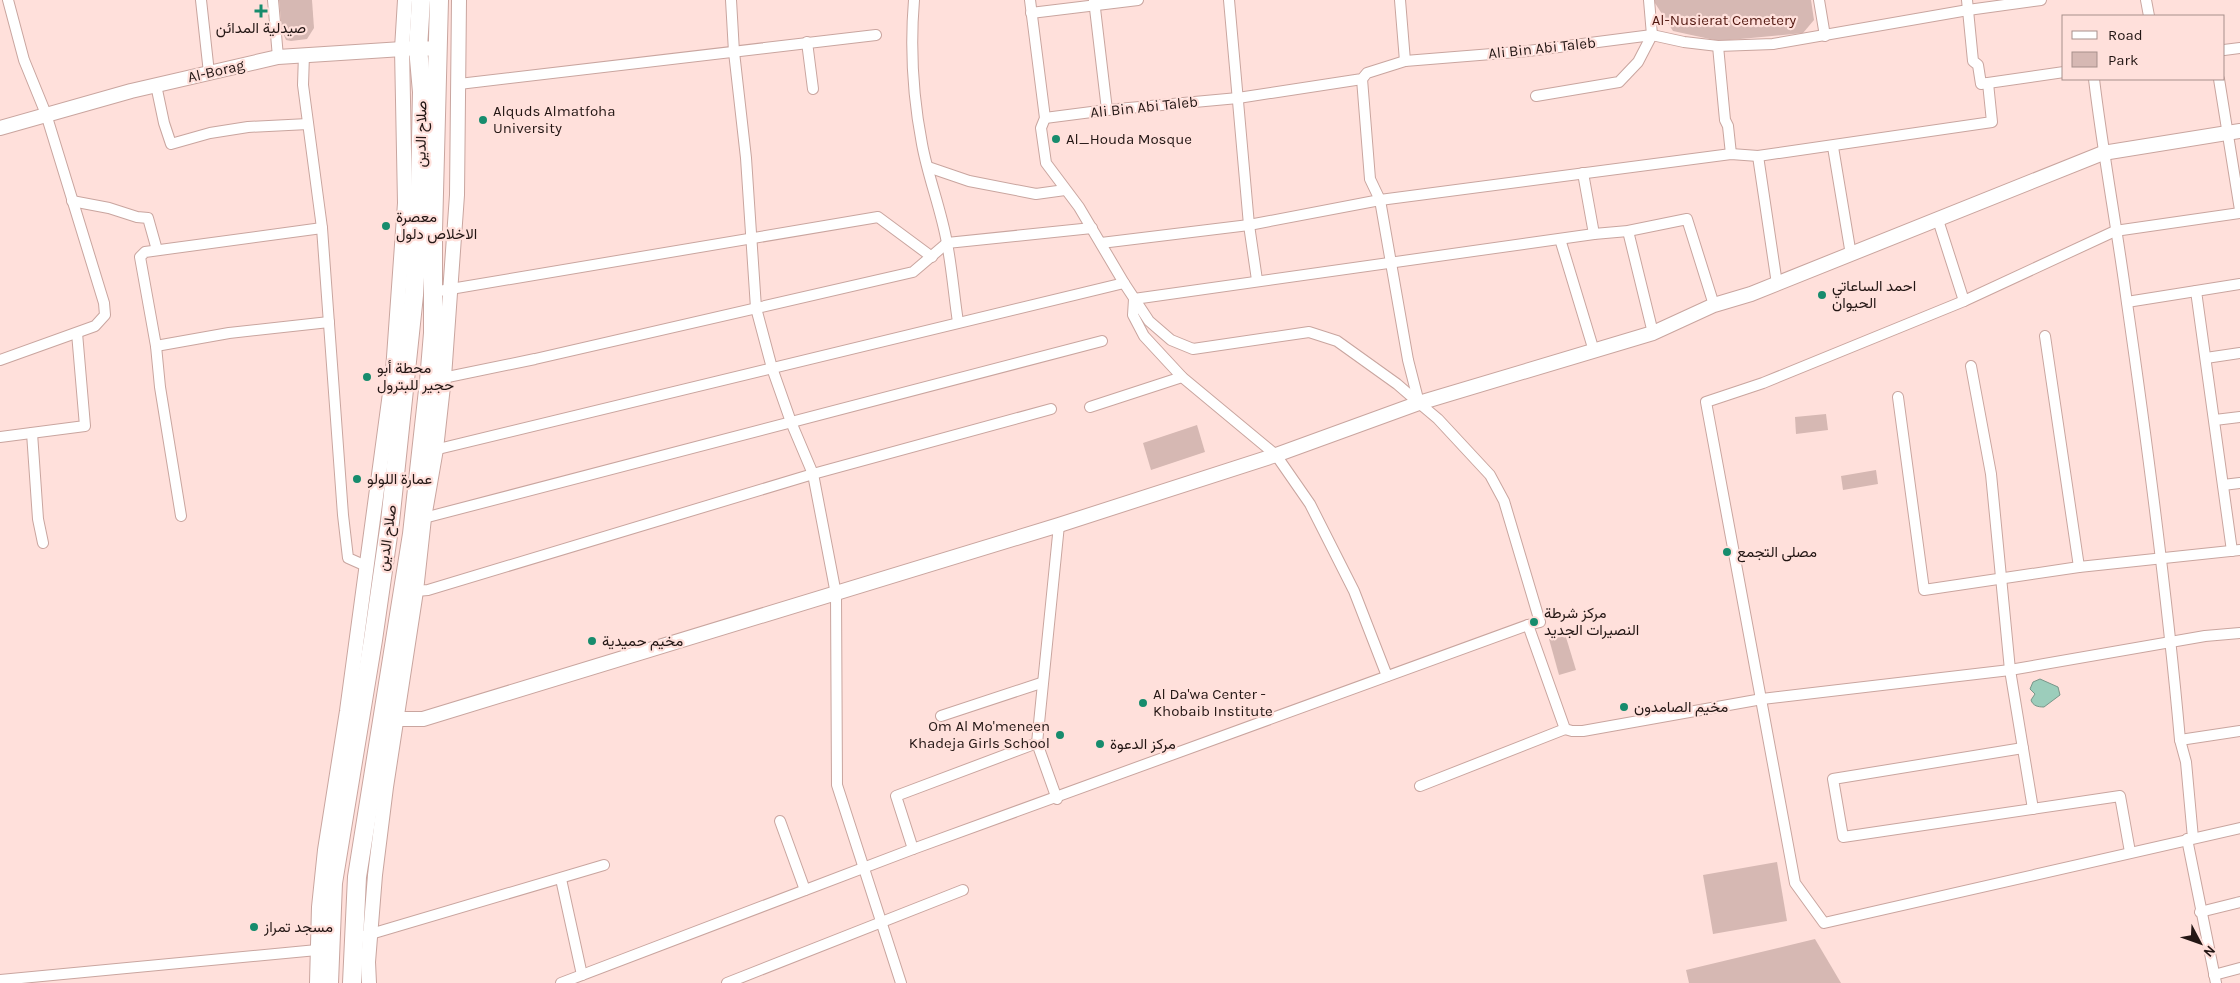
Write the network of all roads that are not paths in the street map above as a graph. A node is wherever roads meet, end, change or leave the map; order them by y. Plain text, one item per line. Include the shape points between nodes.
1 (8, 0) edge
2 (202, 0) edge
3 (273, 0) edge
4 (405, 0) edge
5 (420, 0) edge
6 (439, 0) edge
7 (459, 0) edge
8 (731, 0) edge
9 (914, 0) edge
10 (1030, 0) edge
11 (1138, 0) edge
12 (1229, 0) edge
13 (1400, 0) edge
14 (1649, 0) edge
15 (1819, 0) edge
16 (2041, 0) edge
17 (2146, 0) edge
18 (1094, 3) edge
19 (1967, 5) edge
20 (1031, 13) junction
21 (2149, 15) edge
22 (876, 35) dead end
23 (1652, 35) junction
24 (1825, 36) junction
25 (807, 42) junction
26 (1718, 46) junction
27 (410, 48) junction
28 (2240, 48) edge
29 (438, 49) junction
30 (2225, 50) edge
31 (734, 52) junction
32 (304, 54) junction
33 (278, 57) junction
34 (1406, 62) junction
35 (2062, 72) edge
36 (209, 73) junction
37 (1362, 79) junction
38 (2094, 80) edge
39 (2218, 80) edge
40 (1988, 83) junction
41 (459, 84) junction
42 (156, 85) junction
43 (813, 89) dead end
44 (1536, 96) dead end
45 (1238, 98) junction
46 (1107, 110) junction
47 (46, 114) junction
48 (1045, 118) junction
49 (308, 124) junction
50 (0, 128) edge
51 (2234, 132) edge
52 (1833, 146) junction
53 (2103, 153) junction
54 (1732, 154) junction
55 (1758, 156) junction
56 (928, 167) junction
57 (1583, 173) junction
58 (1065, 190) junction
59 (1380, 200) junction
60 (72, 201) junction
61 (2240, 211) edge
62 (1938, 220) junction
63 (1249, 225) junction
64 (322, 228) junction
65 (1092, 228) junction
66 (1628, 231) junction
67 (2115, 231) junction
68 (1594, 234) junction
69 (751, 239) junction
70 (1560, 239) junction
71 (947, 243) junction
72 (1101, 243) junction
73 (157, 250) junction
74 (1852, 255) junction
75 (932, 257) junction
76 (1392, 262) junction
77 (1257, 280) junction
78 (1124, 283) junction
79 (1777, 284) junction
80 (2240, 284) edge
81 (451, 289) junction
82 (2196, 291) junction
83 (433, 292) junction
84 (1134, 299) junction
85 (1964, 300) junction
86 (2127, 302) junction
87 (1714, 305) junction
88 (756, 308) junction
89 (329, 322) junction
90 (958, 322) junction
91 (77, 332) junction
92 (1653, 333) junction
93 (2045, 336) dead end
94 (1102, 341) dead end
95 (156, 346) junction
96 (1594, 351) junction
97 (2240, 353) edge
98 (2206, 358) junction
99 (0, 360) edge
100 (1972, 366) dead end
101 (772, 368) junction
102 (1182, 377) junction
103 (436, 379) junction
104 (1898, 396) dead end
105 (1419, 403) junction
106 (1090, 407) dead end
107 (1052, 409) dead end
108 (2240, 417) edge
109 (2215, 420) junction
110 (791, 422) junction
111 (32, 433) junction
112 (0, 437) edge
113 (429, 451) junction
114 (1276, 455) junction
115 (813, 474) junction
116 (2240, 483) edge
117 (2223, 485) junction
118 (182, 516) dead end
119 (424, 518) junction
120 (1059, 525) junction
121 (43, 543) dead end
122 (2236, 550) edge
123 (2161, 560) junction
124 (366, 566) junction
125 (2079, 567) junction
126 (2002, 578) junction
127 (416, 591) junction
128 (836, 594) junction
129 (1528, 625) junction
130 (2240, 633) edge
131 (2171, 642) junction
132 (2010, 670) junction
133 (1387, 676) junction
134 (1042, 684) junction
135 (1762, 699) junction
136 (940, 716) dead end
137 (398, 719) junction
138 (1564, 729) junction
139 (2240, 732) edge
140 (2180, 740) junction
141 (1037, 743) junction
142 (2023, 748) junction
143 (1420, 786) dead end
144 (1057, 798) junction
145 (2033, 809) junction
146 (780, 821) dead end
147 (2240, 828) edge
148 (2190, 838) junction
149 (913, 849) junction
150 (2130, 852) junction
151 (604, 865) dead end
152 (864, 868) junction
153 (561, 878) junction
154 (806, 890) junction
155 (963, 890) dead end
156 (2240, 902) edge
157 (2200, 912) junction
158 (882, 921) junction
159 (362, 937) junction
160 (318, 950) junction
161 (2240, 968) edge
162 (582, 975) junction
163 (2215, 979) edge
164 (0, 980) edge
165 (317, 983) edge
166 (329, 983) edge
167 (352, 983) edge
168 (369, 983) edge
169 (561, 983) edge
170 (727, 983) edge
171 (901, 983) edge

1 - 47 street via 24,60
2 - 36 street
3 - 33 street
4 - 27 street
5 - 27 highway, صلاح الدين
6 - 29 highway, صلاح الدين
7 - 41 street
8 - 31 street
9 - 56 street via 914,79
10 - 20 street
11 - 18 street
12 - 45 street
13 - 34 street
14 - 23 street
15 - 24 street
16 - 19 street, Ali Bin Abi Taleb
17 - 21 street
18 - 20 street
18 - 46 street
19 - 24 street, Ali Bin Abi Taleb
19 - 40 street via 1973,62 1978,65 1981,84
20 - 48 street
22 - 25 street
23 - 26 street, Ali Bin Abi Taleb
23 - 34 street, Ali Bin Abi Taleb
23 - 44 street via 1638,62 1619,82
24 - 26 street, Ali Bin Abi Taleb via 1773,44
25 - 31 street
25 - 43 street
26 - 54 street via 1725,120
27 - 29 street, Al-Borag
27 - 32 street, Al-Borag
27 - 124 street via 405,203 393,371
27 - 166 highway, صلاح الدين via 422,92 414,305 390,522 333,883
28 - 30 street
29 - 83 highway, صلاح الدين
31 - 41 street
31 - 69 street
32 - 33 street, Al-Borag
32 - 49 street via 303,85
33 - 36 street, Al-Borag
34 - 37 street, Ali Bin Abi Taleb via 1367,73
35 - 40 street
36 - 42 street, Al-Borag
37 - 45 street, Ali Bin Abi Taleb
37 - 59 street via 1370,179
38 - 53 street
39 - 51 street
40 - 52 street via 1992,122
41 - 81 street
42 - 47 street, Al-Borag
42 - 49 street via 171,144 248,127
45 - 46 street, Ali Bin Abi Taleb
45 - 63 street
46 - 48 street, Ali Bin Abi Taleb
47 - 50 street, Al-Borag
47 - 60 street
48 - 58 street via 1041,128 1046,163
49 - 64 street
51 - 53 street
51 - 61 street
52 - 55 street
52 - 74 street
53 - 62 street
53 - 67 street
54 - 55 street
54 - 57 street
55 - 79 street
56 - 58 street via 969,180 1036,194
56 - 71 street
57 - 59 street
57 - 68 street
58 - 65 street
59 - 63 street
59 - 76 street
60 - 73 street via 148,218
60 - 91 street via 105,315 96,326
61 - 67 street
62 - 74 street
62 - 85 street
63 - 72 street
63 - 77 street
64 - 73 street
64 - 89 street
65 - 71 street
65 - 72 street
66 - 68 street
66 - 87 street via 1687,219
66 - 92 street
67 - 85 street
67 - 86 street
68 - 70 street
69 - 75 street via 878,217
69 - 81 street
69 - 88 street
70 - 76 street
70 - 96 street
71 - 75 street
71 - 90 street
72 - 78 street
73 - 95 street via 144,252 140,257
74 - 79 street
75 - 88 street via 913,272
76 - 77 street
76 - 105 street via 1408,360
77 - 84 street
78 - 84 street
78 - 90 street
79 - 87 street
80 - 82 street
81 - 83 street
81 - 103 street
82 - 86 street
82 - 98 street
83 - 103 highway, صلاح الدين
84 - 102 street via 1133,315 1144,336
84 - 105 street via 1149,321 1172,340 1194,349 1309,332 1337,341
85 - 135 street via 1763,383 1706,402
86 - 123 street
87 - 92 street
88 - 101 street
88 - 103 street
89 - 95 street via 228,333
89 - 124 street via 348,558
90 - 101 street
91 - 99 street
91 - 111 street via 85,426
92 - 96 street
93 - 125 street
94 - 110 street
95 - 118 street
96 - 105 street
97 - 98 street
98 - 109 street
100 - 126 street via 1991,474
101 - 110 street
101 - 113 street
102 - 106 street
102 - 114 street
103 - 113 highway, صلاح الدين
104 - 126 street via 1924,590
105 - 114 street
105 - 129 street via 1490,475 1504,501 1540,622
107 - 115 street
108 - 109 street
109 - 117 street
110 - 115 street
110 - 119 street
111 - 112 street
111 - 121 street via 38,519
113 - 119 street
113 - 159 highway, صلاح الدين via 357,877
114 - 120 street
114 - 133 street via 1310,504 1354,591
115 - 127 street
115 - 128 street
116 - 117 street
117 - 122 street
119 - 127 street
120 - 128 street
120 - 134 street
122 - 123 street
123 - 125 street
123 - 131 street
124 - 160 street via 325,850
125 - 126 street
126 - 132 street
127 - 137 street
128 - 137 street via 423,719
128 - 152 street via 837,785
129 - 133 street
129 - 138 street
130 - 131 street
131 - 132 street
131 - 140 street
132 - 135 street
132 - 142 street
133 - 144 street
134 - 136 street
134 - 141 street
135 - 138 street via 1636,723 1582,731
135 - 150 street via 1794,883 1824,923
137 - 159 street
138 - 143 street
139 - 140 street
140 - 148 street via 2186,762
141 - 144 street
141 - 149 street via 896,796
142 - 145 street
142 - 145 street via 1834,779 1843,837
144 - 149 street
145 - 150 street via 2120,796
146 - 154 street
147 - 148 street
148 - 150 street
148 - 157 street
149 - 152 street
151 - 153 street
152 - 154 street
152 - 158 street
153 - 159 street
153 - 162 street
154 - 162 street
155 - 158 street
156 - 157 street
157 - 163 street
158 - 170 street
158 - 171 street
159 - 167 highway, صلاح الدين
159 - 168 street
160 - 164 street
160 - 165 street
161 - 163 street
162 - 169 street

